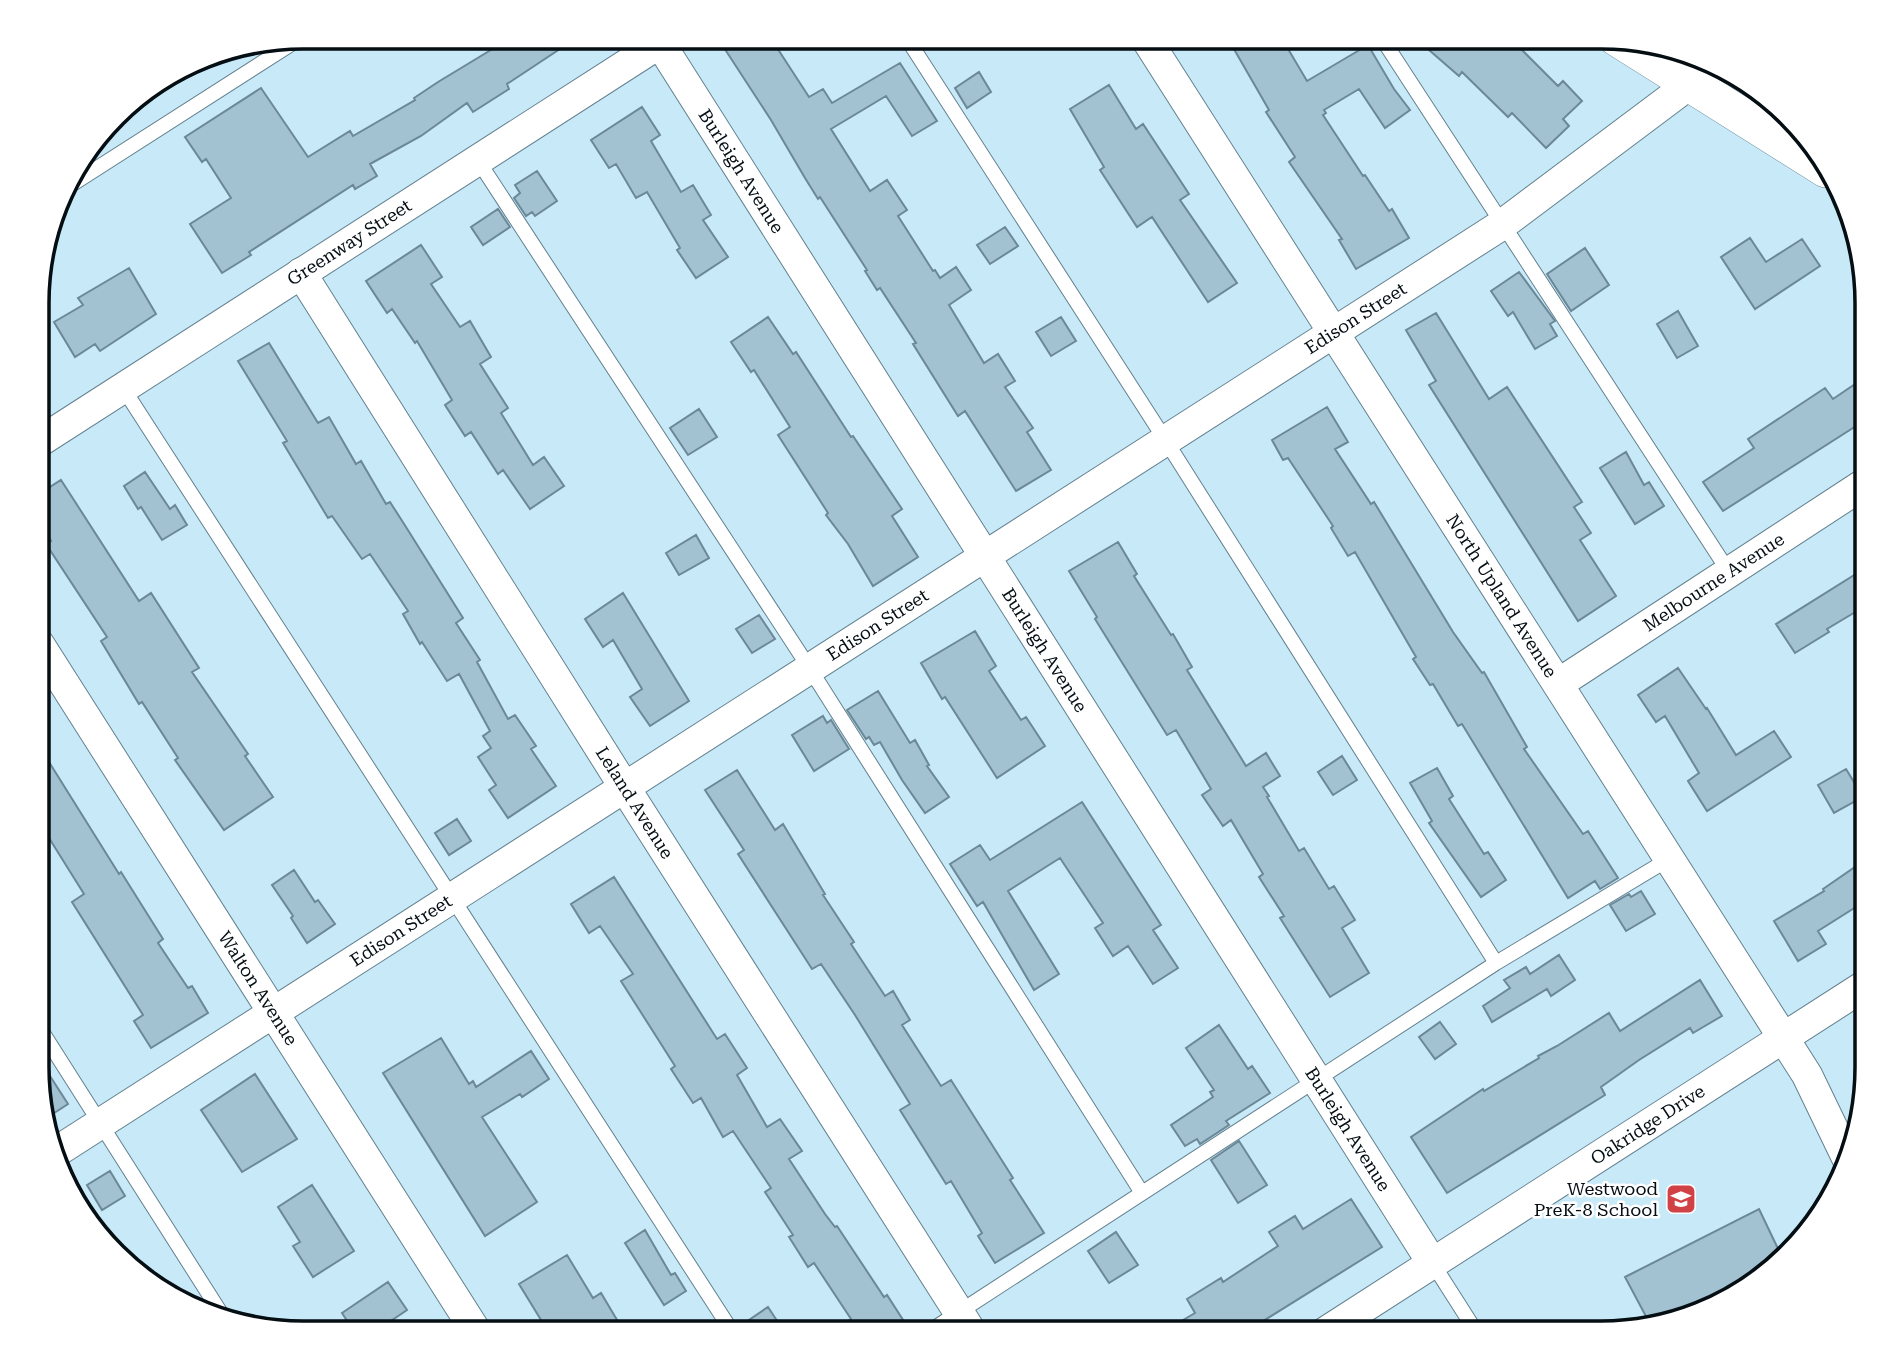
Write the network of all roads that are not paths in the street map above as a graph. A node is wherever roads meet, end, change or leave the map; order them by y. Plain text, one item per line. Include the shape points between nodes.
1 (644, 49) edge
2 (664, 49) edge
3 (914, 49) edge
4 (1153, 49) edge
5 (1389, 49) edge
6 (281, 50) edge
7 (1641, 52) edge
8 (1691, 83) junction
9 (1809, 158) edge
10 (477, 159) junction
11 (82, 178) edge
12 (1503, 224) junction
13 (302, 273) junction
14 (1334, 332) junction
15 (123, 388) junction
16 (49, 436) edge
17 (1166, 441) junction
18 (1855, 490) edge
19 (985, 558) junction
20 (1729, 572) junction
21 (49, 660) edge
22 (810, 669) junction
23 (1558, 684) junction
24 (625, 788) junction
25 (1669, 859) junction
26 (453, 900) junction
27 (1496, 963) junction
28 (1855, 992) edge
29 (273, 1015) junction
30 (1782, 1038) junction
31 (49, 1042) edge
32 (1316, 1078) junction
33 (101, 1123) junction
34 (1842, 1146) edge
35 (63, 1148) edge
36 (1142, 1193) junction
37 (1433, 1264) junction
38 (216, 1305) edge
39 (469, 1321) edge
40 (725, 1321) edge
41 (964, 1321) edge
42 (968, 1321) edge
43 (1343, 1321) edge
44 (1469, 1321) edge

1 - 10 street, Greenway Street
2 - 19 street, Burleigh Avenue
3 - 17 lane
4 - 14 street, North Upland Avenue
5 - 12 lane
6 - 11 lane
7 - 8 street
8 - 9 street
8 - 12 street, Edison Street
10 - 13 street, Greenway Street
10 - 22 lane
12 - 14 street, Edison Street
12 - 20 lane
13 - 15 street, Greenway Street
13 - 24 street, Leland Avenue
14 - 17 street, Edison Street
14 - 23 street, North Upland Avenue
15 - 16 street, Greenway Street
15 - 26 lane
17 - 19 street, Edison Street
17 - 27 lane
18 - 20 street, Melbourne Avenue
19 - 22 street, Edison Street
19 - 32 street, Burleigh Avenue
20 - 23 street, Melbourne Avenue
21 - 29 street, Walton Avenue
22 - 24 street, Edison Street
22 - 36 lane
23 - 25 street, North Upland Avenue
24 - 26 street, Edison Street
24 - 41 street, Leland Avenue
25 - 27 lane
25 - 30 street, North Upland Avenue
26 - 29 street, Edison Street
26 - 40 lane
27 - 32 lane
28 - 30 street, Oakridge Drive
29 - 33 street, Edison Street
29 - 39 street, Walton Avenue
30 - 34 street, North Upland Avenue via 1821,1101
30 - 37 street, Oakridge Drive
31 - 33 lane
32 - 36 lane
32 - 37 street, Burleigh Avenue
33 - 35 street, Edison Street
33 - 38 lane
36 - 42 lane
37 - 43 street, Oakridge Drive
37 - 44 lane

